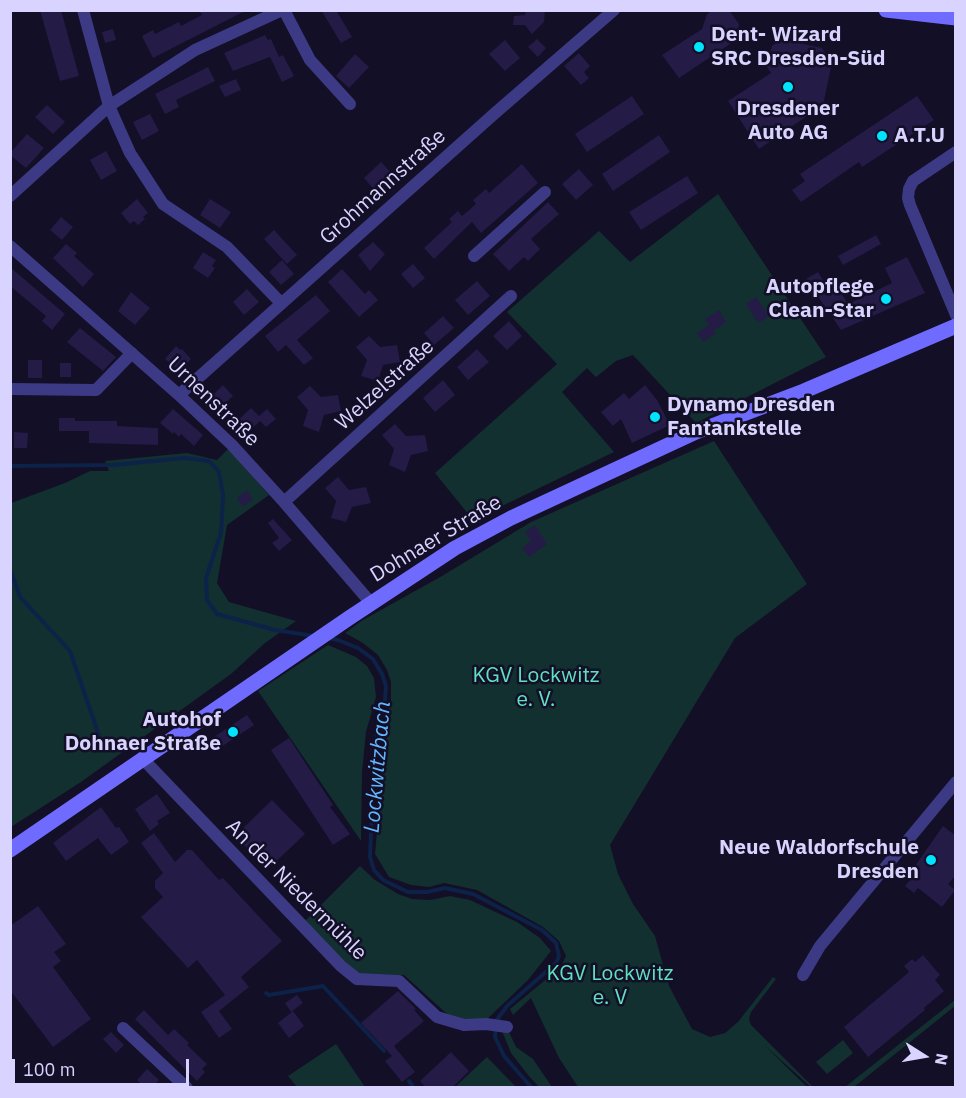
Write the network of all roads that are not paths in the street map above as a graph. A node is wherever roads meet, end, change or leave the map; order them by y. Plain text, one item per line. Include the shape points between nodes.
1 (83, 10) edge
2 (283, 10) edge
3 (614, 10) edge
4 (886, 10) edge
5 (956, 18) edge
6 (350, 104) dead end
7 (109, 106) junction
8 (956, 152) edge
9 (545, 192) dead end
10 (10, 196) edge
11 (10, 246) edge
12 (474, 256) dead end
13 (511, 296) dead end
14 (281, 303) junction
15 (956, 315) edge
16 (956, 326) edge
17 (956, 336) edge
18 (925, 340) junction
19 (132, 353) junction
20 (10, 389) edge
21 (179, 395) junction
22 (284, 502) junction
23 (371, 603) junction
24 (143, 759) junction
25 (956, 782) edge
26 (10, 850) edge
27 (803, 975) dead end
28 (507, 1027) dead end
29 (123, 1028) dead end
30 (187, 1088) edge

1 - 7 street
2 - 6 street via 310,60
2 - 7 street via 195,50
3 - 14 street, Grohmannstraße
4 - 5 main road
7 - 10 street
7 - 14 street via 130,153 163,204 227,247
8 - 15 street via 913,182 908,198
9 - 12 street
11 - 19 street, Urnenstraße
13 - 22 street, Welzelstraße
14 - 21 street, Grohmannstraße
16 - 18 main road, Dohnaer Straße
17 - 18 main road, Dohnaer Straße
18 - 23 main road, Dohnaer Straße via 696,432 586,482 455,548
19 - 20 street via 96,390
19 - 21 street, Urnenstraße
21 - 22 street, Urnenstraße
22 - 23 street, Urnenstraße
23 - 24 main road, Dohnaer Straße
24 - 26 main road, Dohnaer Straße
24 - 28 street, An der Niedermühle via 357,979 399,981 437,1017 464,1025
25 - 27 street via 820,946
29 - 30 street

